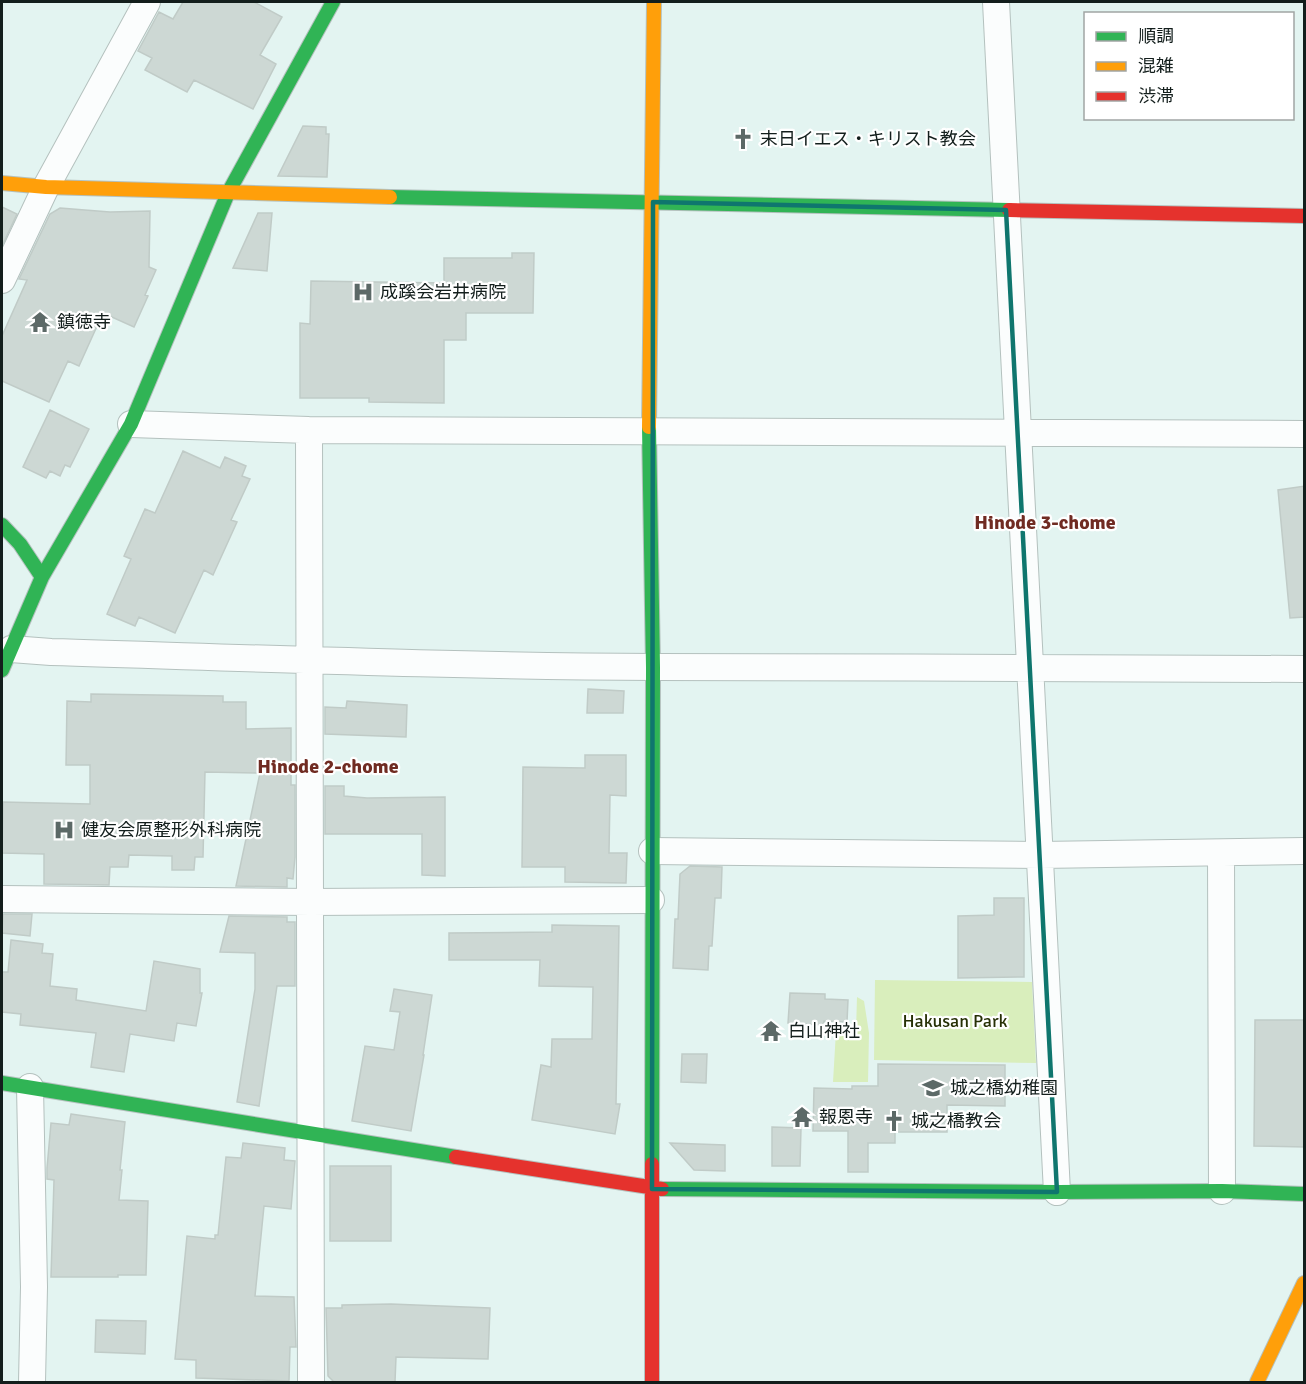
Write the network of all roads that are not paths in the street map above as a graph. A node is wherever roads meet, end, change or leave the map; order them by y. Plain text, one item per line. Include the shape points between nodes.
1 (147, 2) edge
2 (333, 2) edge
3 (654, 2) edge
4 (996, 2) edge
5 (2, 183) edge
6 (46, 187) junction
7 (228, 193) junction
8 (652, 202) junction
9 (1006, 210) junction
10 (1305, 216) edge
11 (2, 280) edge
12 (131, 424) junction
13 (309, 430) junction
14 (650, 430) junction
15 (1018, 431) junction
16 (1305, 434) edge
17 (2, 525) edge
18 (42, 578) junction
19 (6, 660) edge
20 (311, 660) junction
21 (1030, 666) junction
22 (653, 667) junction
23 (1305, 669) edge
24 (652, 851) junction
25 (1305, 851) edge
26 (1221, 853) junction
27 (1040, 855) junction
28 (2, 899) edge
29 (651, 900) junction
30 (311, 902) junction
31 (2, 1083) edge
32 (30, 1087) junction
33 (312, 1133) junction
34 (652, 1188) junction
35 (1222, 1191) junction
36 (1057, 1192) junction
37 (1305, 1194) edge
38 (1305, 1283) edge
39 (32, 1383) edge
40 (311, 1383) edge
41 (652, 1383) edge
42 (1257, 1383) edge

1 - 6 street
2 - 7 street
3 - 8 street
4 - 9 street
5 - 6 street
6 - 7 street
6 - 11 street
7 - 8 street
7 - 12 street
8 - 9 street
8 - 14 street
9 - 10 street
9 - 15 street
12 - 13 street
12 - 18 street
13 - 14 street
13 - 20 street
14 - 15 street
14 - 22 street
15 - 16 street
15 - 21 street
17 - 18 street
18 - 19 street
19 - 20 street via 51,652
20 - 22 street
20 - 30 street
21 - 22 street
21 - 23 street
21 - 27 street
22 - 24 street
24 - 27 street
24 - 29 street
25 - 26 street
26 - 27 street
26 - 35 street
27 - 36 street
28 - 30 street
29 - 30 street
29 - 34 street
30 - 33 street
31 - 32 street
32 - 33 street
32 - 39 street
33 - 34 street
33 - 40 street
34 - 36 street
34 - 41 street
35 - 36 street
35 - 37 street
38 - 42 street

